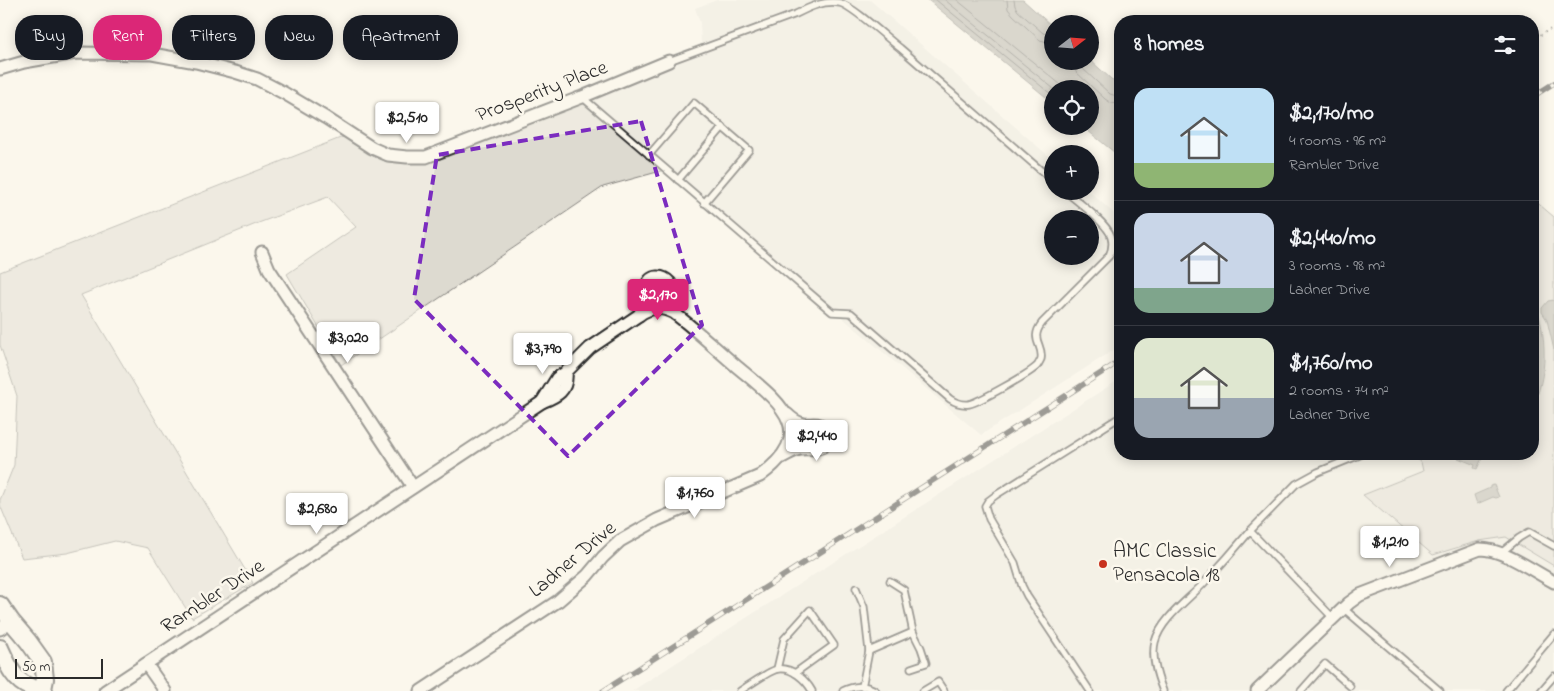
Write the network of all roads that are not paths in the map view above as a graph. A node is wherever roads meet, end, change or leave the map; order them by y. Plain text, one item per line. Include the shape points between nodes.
1 (669, 61) joint
2 (0, 69) edge
3 (582, 98) junction
4 (723, 127) junction
5 (649, 155) junction
6 (1044, 173) edge
7 (678, 180) junction
8 (1075, 200) edge
9 (704, 203) junction
10 (262, 252) dead end
11 (639, 314) junction
12 (677, 315) junction
13 (787, 414) junction
14 (1114, 421) edge
15 (782, 457) junction
16 (1347, 460) edge
17 (413, 487) junction
18 (1250, 531) junction
19 (1554, 546) edge
20 (1501, 553) junction
21 (890, 581) dead end
22 (1554, 582) edge
23 (856, 588) dead end
24 (0, 605) edge
25 (1343, 608) junction
26 (1333, 618) junction
27 (6, 625) edge
28 (913, 632) junction
29 (1554, 634) edge
30 (0, 648) edge
31 (869, 651) junction
32 (146, 664) junction
33 (911, 668) dead end
34 (777, 669) junction
35 (795, 673) junction
36 (1554, 676) edge
37 (1350, 686) dead end
38 (862, 687) junction
39 (43, 690) edge
40 (105, 691) edge
41 (165, 691) edge
42 (421, 691) edge
43 (740, 691) edge
44 (812, 691) edge
45 (843, 691) edge
46 (876, 691) edge
47 (923, 691) edge
48 (944, 691) edge
49 (1090, 691) edge
50 (1163, 691) edge
51 (1257, 691) edge
52 (1301, 691) edge
53 (1440, 691) edge
54 (1506, 691) edge
55 (1541, 691) edge

1 - 3 street, Prosperity Place
1 - 6 lane via 814,5 838,3 848,6 884,35
2 - 3 street, Prosperity Place via 76,53 152,54 196,62 257,79 372,148 388,155 406,157 426,157
3 - 5 lane
4 - 5 lane via 694,103
4 - 7 lane
4 - 9 lane via 749,150
5 - 7 lane
7 - 9 lane
8 - 9 lane via 1108,230 1112,242 1108,256 1037,329 1041,358 1038,366 970,404 958,404 950,399 851,313 832,312
10 - 17 street
11 - 12 street, Rambler Drive via 656,308 670,310
11 - 12 street via 646,300 647,285 650,280 661,277 670,283
11 - 17 street, Rambler Drive via 590,348 557,378 542,402
12 - 13 street, Ladner Drive via 773,397
13 - 15 street, Ladner Drive via 791,437
13 - 15 street, Ladner Drive via 803,424 823,427 827,438 821,447 800,449
14 - 49 lane via 996,495 985,506 989,519 1015,563 1027,596
15 - 42 street, Ladner Drive via 760,476 657,520 620,541 558,601
16 - 18 lane via 1296,484
17 - 32 street, Rambler Drive
18 - 26 lane
18 - 50 lane via 1158,633 1154,654
19 - 20 lane via 1529,532
20 - 22 street
20 - 25 street via 1480,549 1368,591
21 - 28 lane via 904,590
23 - 31 lane via 864,607
24 - 27 street
25 - 26 street
25 - 53 lane
26 - 51 street
27 - 39 street via 28,641 43,662
28 - 31 lane
28 - 33 lane via 926,663
29 - 54 lane
30 - 39 street via 20,681 28,687
31 - 38 lane
32 - 40 street, Rambler Drive
32 - 41 street
34 - 35 lane
34 - 35 lane via 784,639 810,610 834,645
34 - 43 lane
35 - 44 lane via 807,682
36 - 55 lane
37 - 52 lane via 1325,664
38 - 45 lane
38 - 46 lane
47 - 48 lane via 938,682

